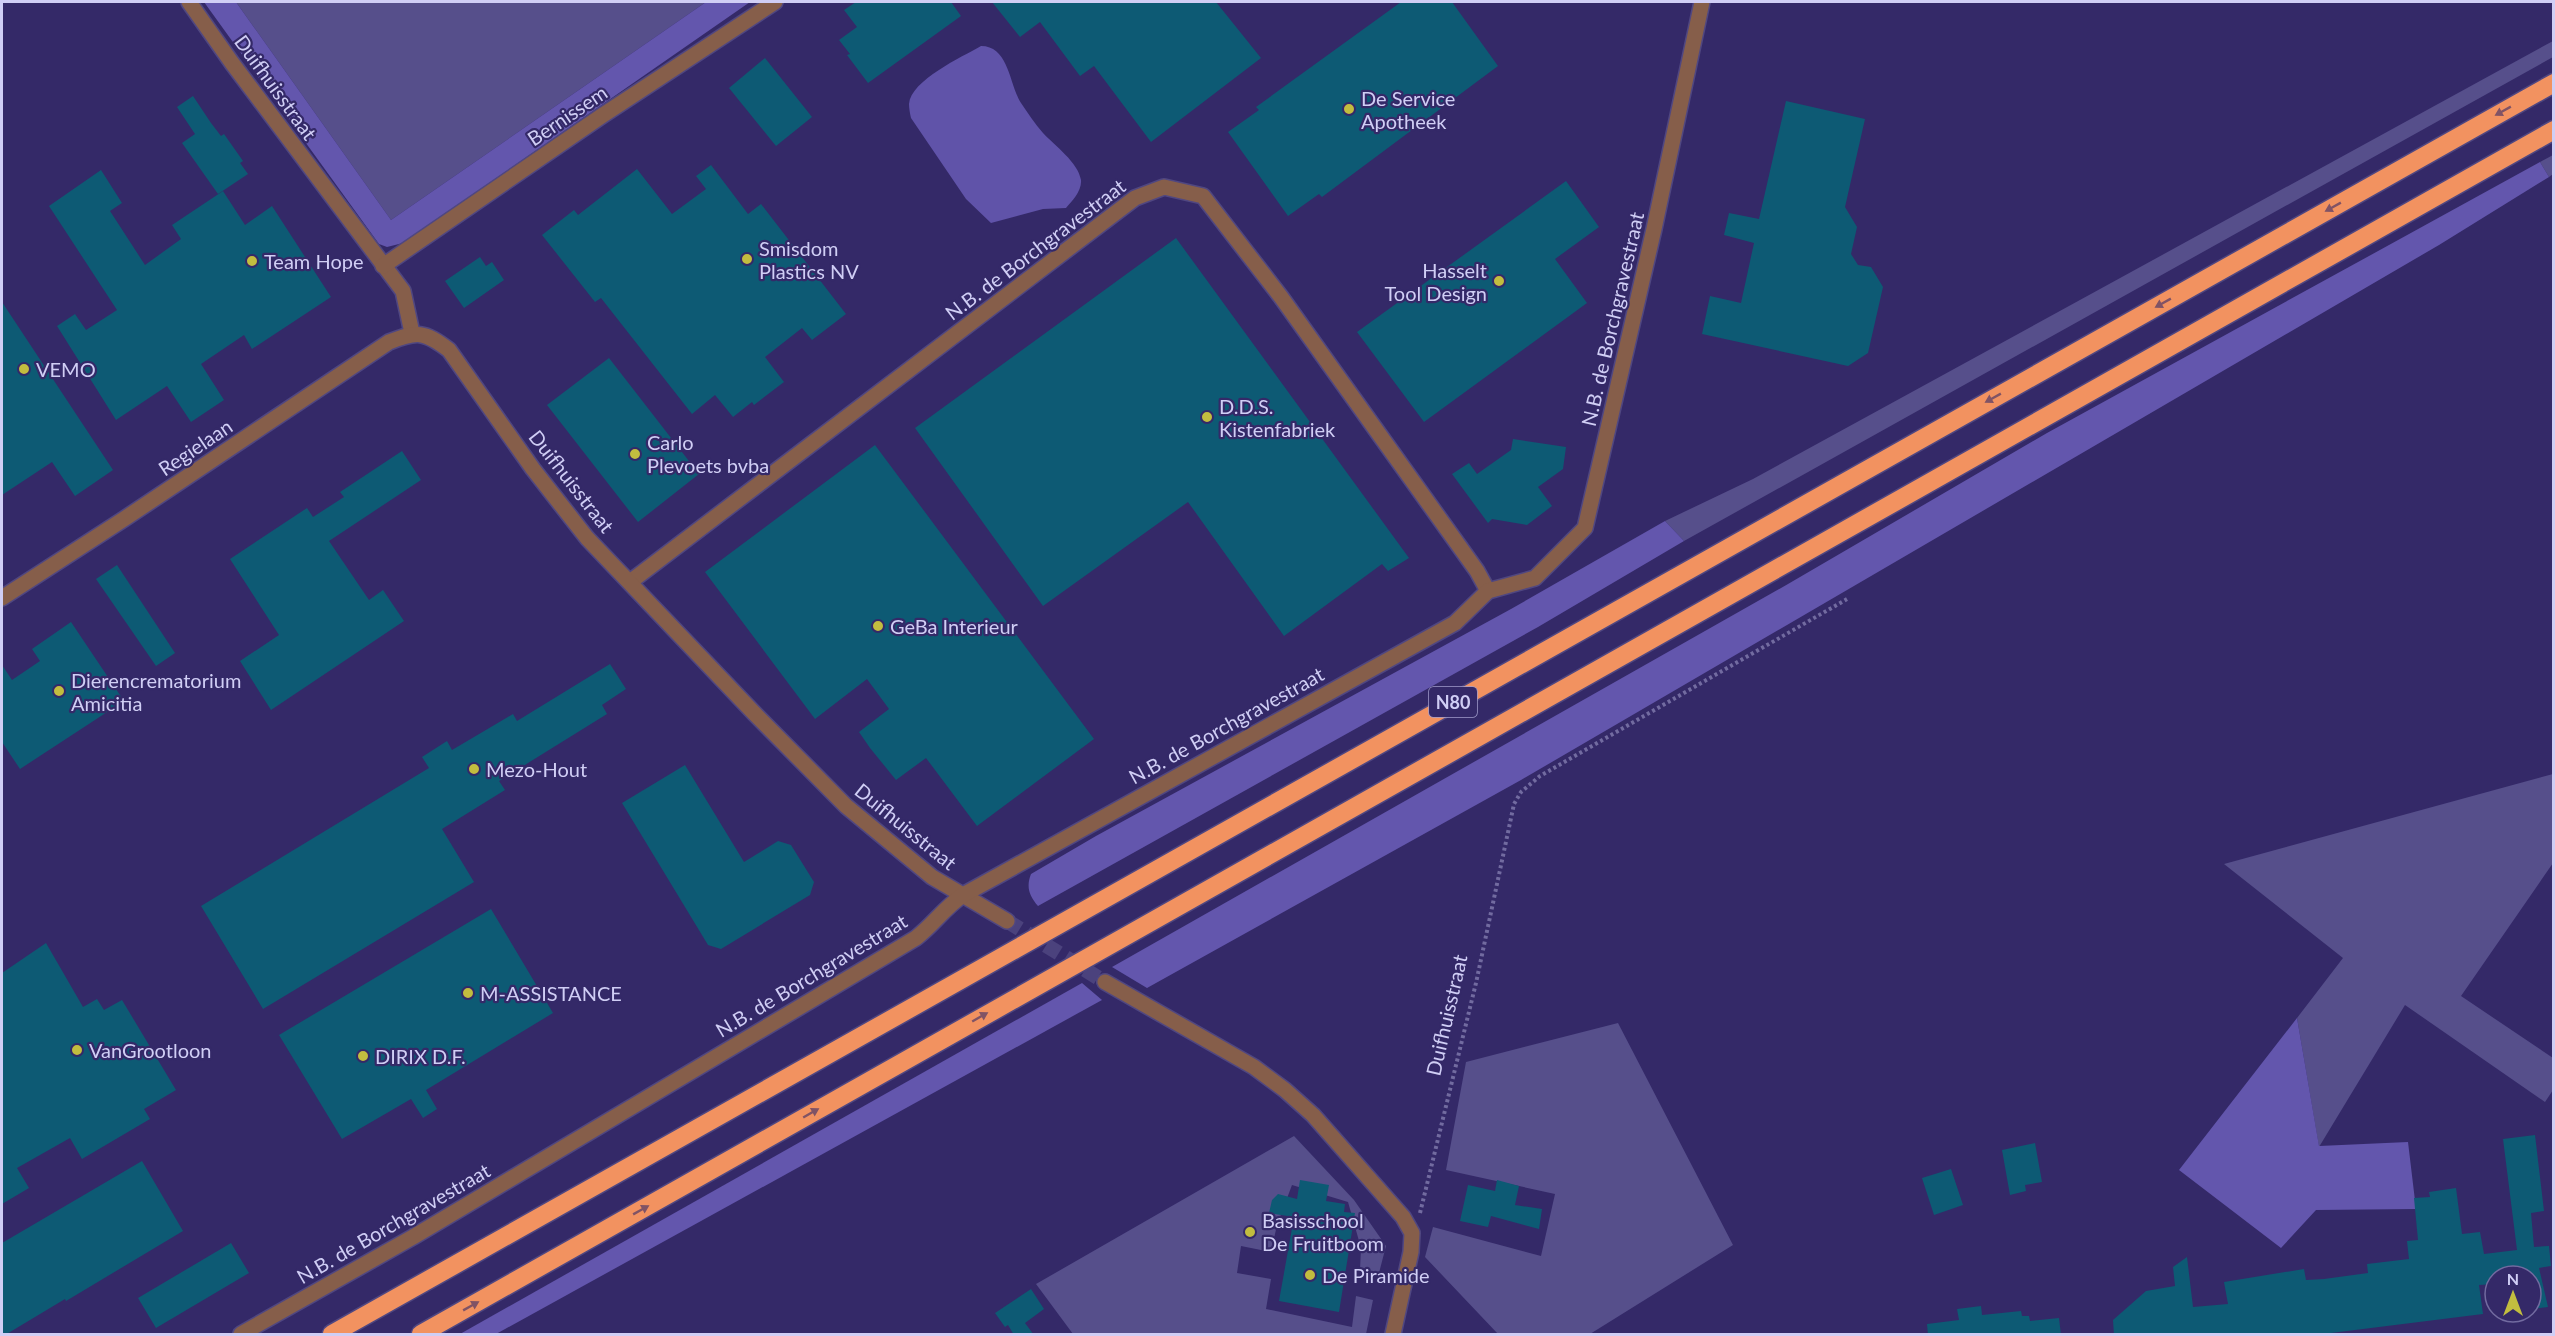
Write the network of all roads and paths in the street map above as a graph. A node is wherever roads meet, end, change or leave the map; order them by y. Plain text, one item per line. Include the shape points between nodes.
1 (189, 2) edge
2 (775, 2) edge
3 (1702, 2) edge
4 (2553, 83) edge
5 (2553, 130) edge
6 (383, 266) junction
7 (412, 333) junction
8 (630, 582) junction
9 (1488, 591) junction
10 (2, 598) edge
11 (1847, 599) dead end
12 (963, 895) junction
13 (1007, 921) tunnel mouth
14 (1105, 982) tunnel mouth
15 (1412, 1233) junction
16 (241, 1335) edge
17 (332, 1335) edge
18 (420, 1335) edge
19 (1393, 1335) edge

1 - 6 street, Duifhuisstraat
2 - 6 street, Bernissem
3 - 9 street, N.B. de Borchgravestraat via 1585,528 1535,578
4 -> 17 highway, N80
18 -> 5 highway, N80
6 - 7 street, Duifhuisstraat via 403,291
7 - 8 street, Duifhuisstraat via 430,336 448,350 533,469 581,530
7 - 10 street, Regielaan via 388,342
8 - 9 street, N.B. de Borchgravestraat via 1135,198 1164,187 1203,196 1288,307
8 - 12 street, Duifhuisstraat via 846,806 932,877
9 - 12 street, N.B. de Borchgravestraat via 1455,623
11 - 15 path, Duifhuisstraat via 1540,776 1521,792 1514,804 1476,983 1425,1196
12 - 13 street, Duifhuisstraat
12 - 16 street, N.B. de Borchgravestraat via 944,907 931,926 916,938 519,1175
14 - 15 street via 1254,1067 1285,1090 1313,1115 1403,1217
15 - 19 street

